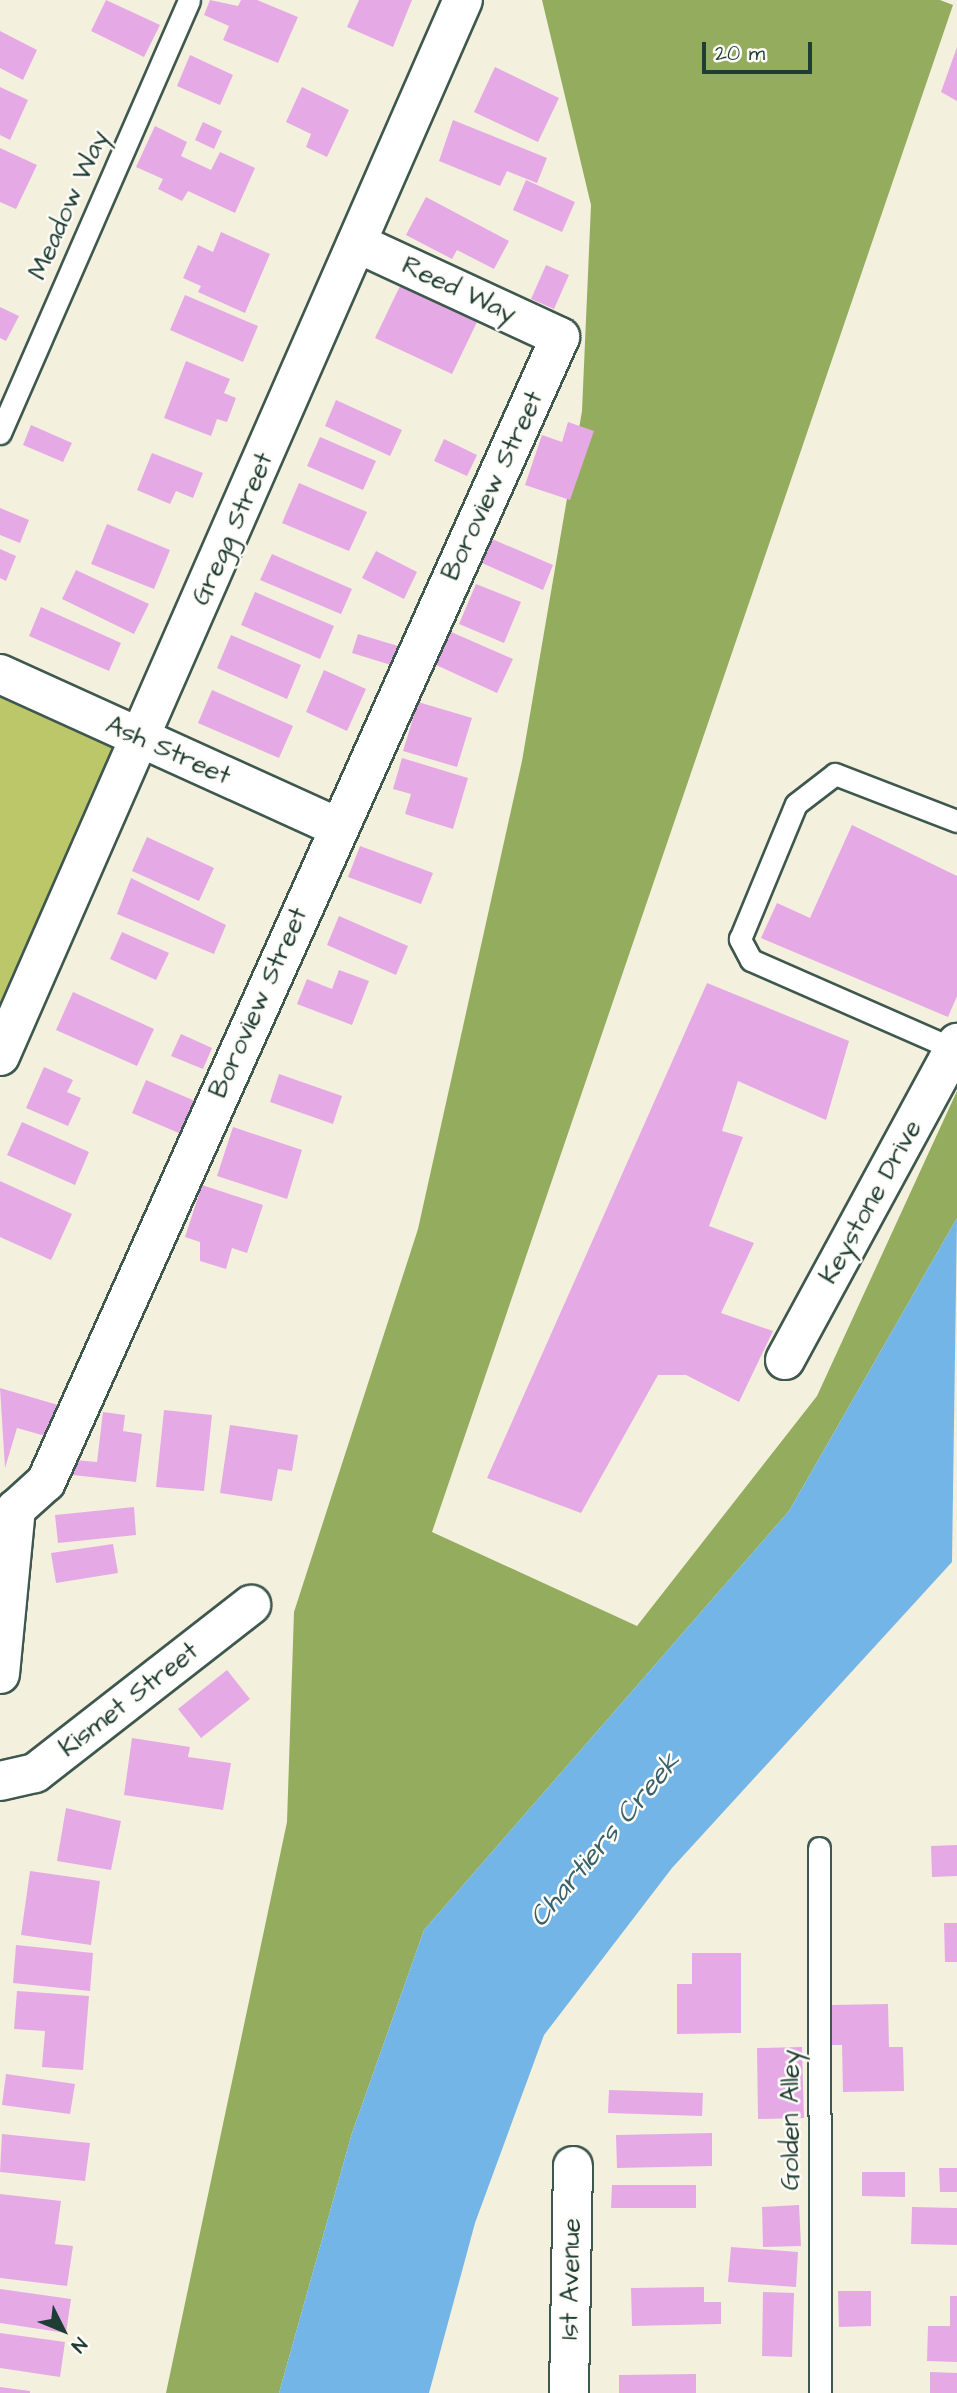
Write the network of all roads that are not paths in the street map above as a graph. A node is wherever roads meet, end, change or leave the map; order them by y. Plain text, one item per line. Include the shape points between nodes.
1 (189, 0) edge
2 (463, 0) edge
3 (357, 243) junction
4 (560, 337) joint
5 (0, 433) edge
6 (0, 674) edge
7 (141, 739) junction
8 (957, 821) edge
9 (337, 827) junction
10 (956, 1046) edge
11 (0, 1056) edge
12 (785, 1360) dead end
13 (8, 1508) edge
14 (251, 1605) dead end
15 (0, 1674) edge
16 (0, 1781) edge
17 (819, 1848) dead end
18 (573, 2166) dead end
19 (569, 2393) edge
20 (820, 2393) edge

1 - 5 lane, Meadow Way
2 - 3 street, Gregg Street
3 - 4 street, Reed Way
3 - 7 street, Gregg Street
4 - 9 street, Boroview Street
6 - 7 street, Ash Street
7 - 9 street, Ash Street
7 - 11 street, Gregg Street
8 - 10 lane via 835,774 796,804 740,939 751,960
9 - 13 street, Boroview Street via 46,1482
10 - 12 street, Keystone Drive
13 - 15 street, Boroview Street
14 - 16 street, Kismet Street via 35,1773
17 - 20 lane, Golden Alley
18 - 19 street, 1st Avenue

